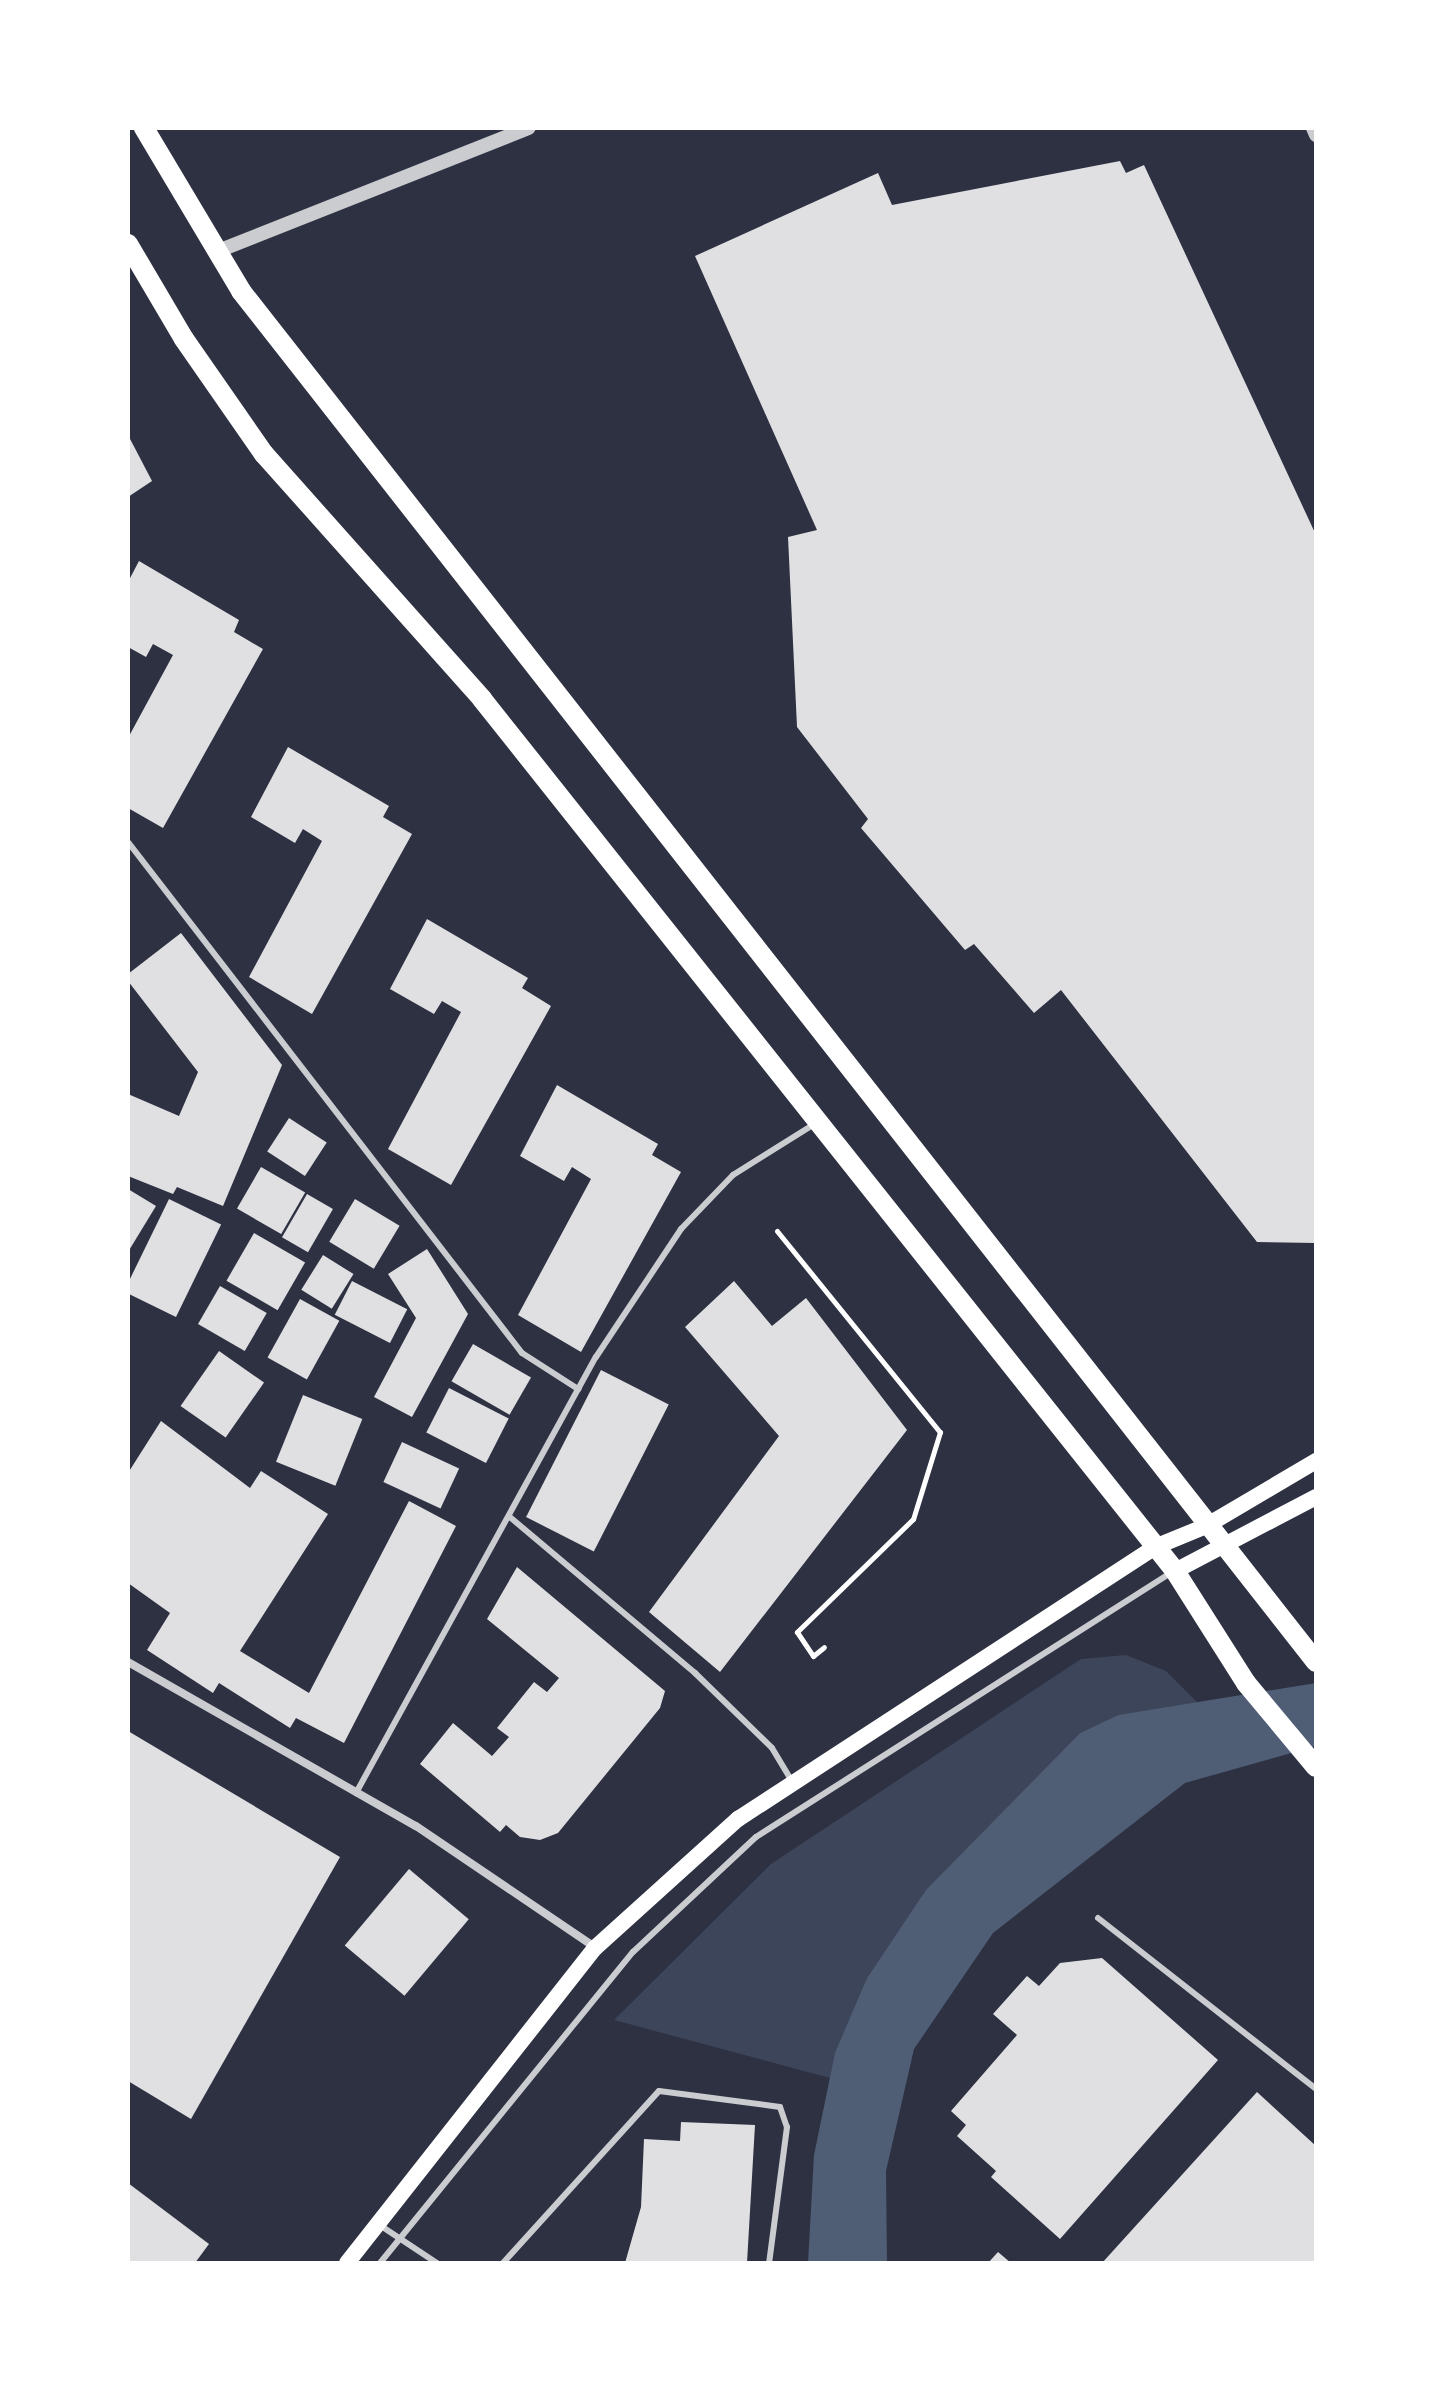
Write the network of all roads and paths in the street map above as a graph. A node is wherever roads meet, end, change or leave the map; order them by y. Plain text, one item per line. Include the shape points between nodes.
1 (144, 128) edge
2 (529, 128) edge
3 (1313, 128) edge
4 (1316, 135) edge
5 (128, 244) edge
6 (218, 251) junction
7 (128, 842) edge
8 (817, 1122) junction
9 (777, 1231) dead end
10 (578, 1389) junction
11 (1316, 1461) edge
12 (1316, 1497) edge
13 (511, 1518) junction
14 (1206, 1526) junction
15 (1155, 1547) junction
16 (1224, 1547) junction
17 (1175, 1571) junction
18 (824, 1647) dead end
19 (128, 1662) edge
20 (1316, 1662) edge
21 (1316, 1766) edge
22 (793, 1783) junction
23 (356, 1793) junction
24 (1098, 1918) dead end
25 (595, 1948) junction
26 (1316, 2089) edge
27 (378, 2224) junction
28 (400, 2239) junction
29 (347, 2263) edge
30 (380, 2263) edge
31 (437, 2263) edge
32 (503, 2263) edge
33 (769, 2263) edge

1 - 6 main road
2 - 6 street
3 - 4 street
5 - 8 main road via 184,339 264,454 482,699
6 - 14 main road via 251,304
7 - 10 lane via 522,1353
8 - 10 lane via 733,1175 681,1229
8 - 15 main road
9 - 18 path via 940,1432 913,1519 797,1632 813,1656
10 - 13 lane
11 - 14 main road
12 - 16 main road
13 - 22 lane via 695,1673 772,1748
13 - 23 lane
14 - 15 main road
14 - 16 main road
15 - 17 main road
15 - 22 main road
16 - 17 main road
16 - 20 main road
17 - 21 main road via 1246,1683
17 - 28 lane via 756,1837 633,1952
19 - 23 street
22 - 25 main road via 738,1819
23 - 25 street via 416,1826
24 - 26 lane
25 - 27 main road
27 - 28 lane
27 - 29 main road
28 - 30 lane
28 - 31 lane
32 - 33 lane via 659,2091 780,2107 787,2127

